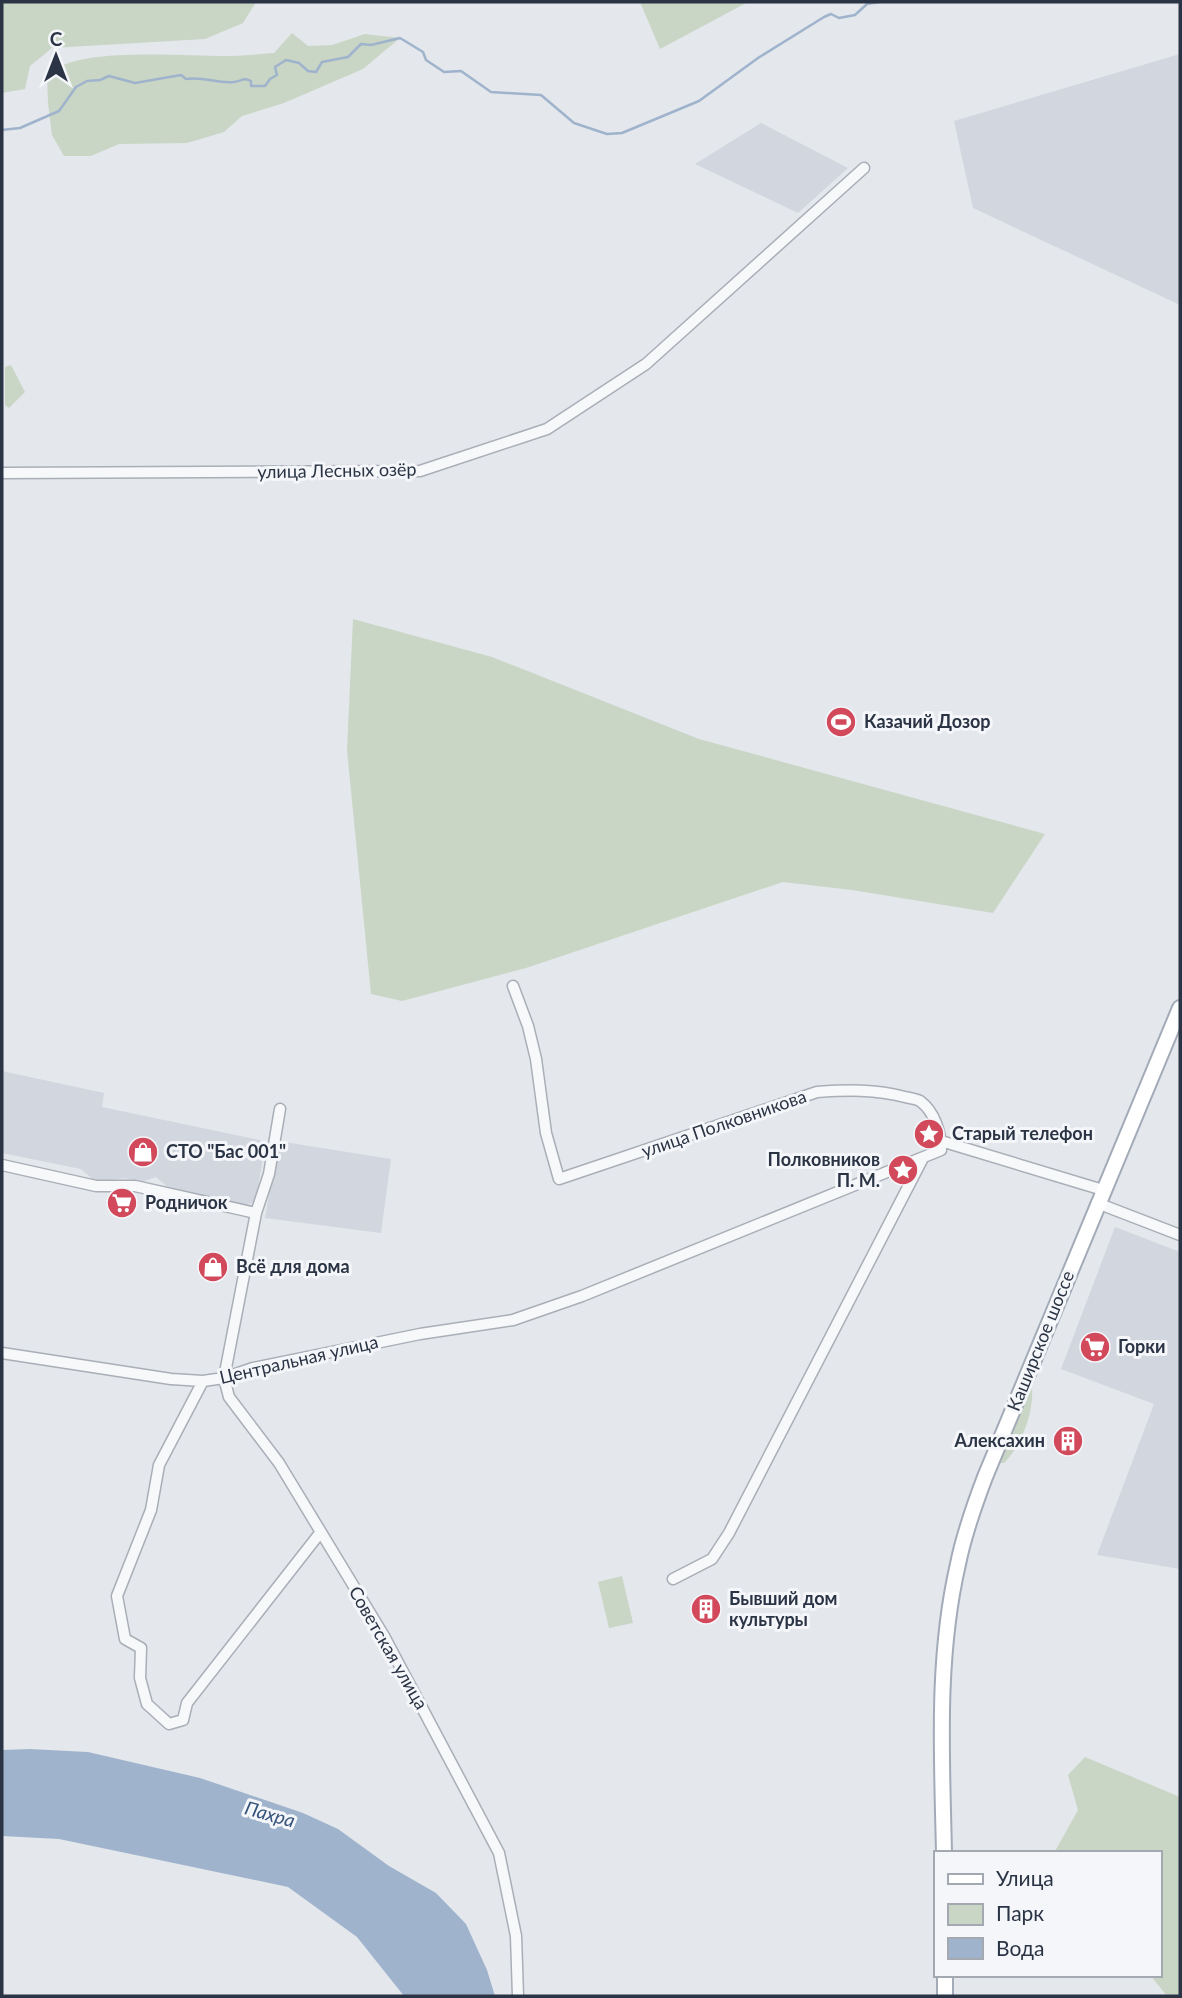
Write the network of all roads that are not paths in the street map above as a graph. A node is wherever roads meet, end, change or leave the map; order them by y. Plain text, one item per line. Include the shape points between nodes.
1 (864, 168) dead end
2 (2, 473) edge
3 (513, 986) dead end
4 (1180, 1008) edge
5 (280, 1109) dead end
6 (941, 1141) junction
7 (923, 1158) junction
8 (2, 1165) edge
9 (1100, 1197) junction
10 (257, 1213) junction
11 (1180, 1235) edge
12 (2, 1353) edge
13 (224, 1378) junction
14 (203, 1381) junction
15 (320, 1533) junction
16 (673, 1579) dead end
17 (944, 1851) edge
18 (945, 1977) edge
19 (518, 1996) edge
20 (946, 1996) edge

1 - 2 street, улица Лесных озёр via 646,364 547,429 420,471
3 - 6 street, улица Полковникова via 536,1059 546,1133 559,1179 817,1092 857,1089 920,1101 935,1119
4 - 9 main road, Каширское шоссе
5 - 10 street
6 - 7 street via 941,1150
6 - 9 street
7 - 13 street, Центральная улица via 513,1320 420,1334
7 - 16 street via 729,1533 712,1559
8 - 10 street via 96,1186 135,1186
9 - 11 street
9 - 17 main road, Каширское шоссе via 985,1477 957,1565 942,1698
10 - 13 street
12 - 14 street, Центральная улица
13 - 14 street, Центральная улица
13 - 15 street, Советская улица via 229,1396 279,1463
14 - 15 street via 159,1465 152,1510 117,1596 125,1639 141,1648 140,1678 148,1704 169,1724 183,1720 187,1703
15 - 19 street, Советская улица via 384,1636 499,1853 516,1936
18 - 20 main road

